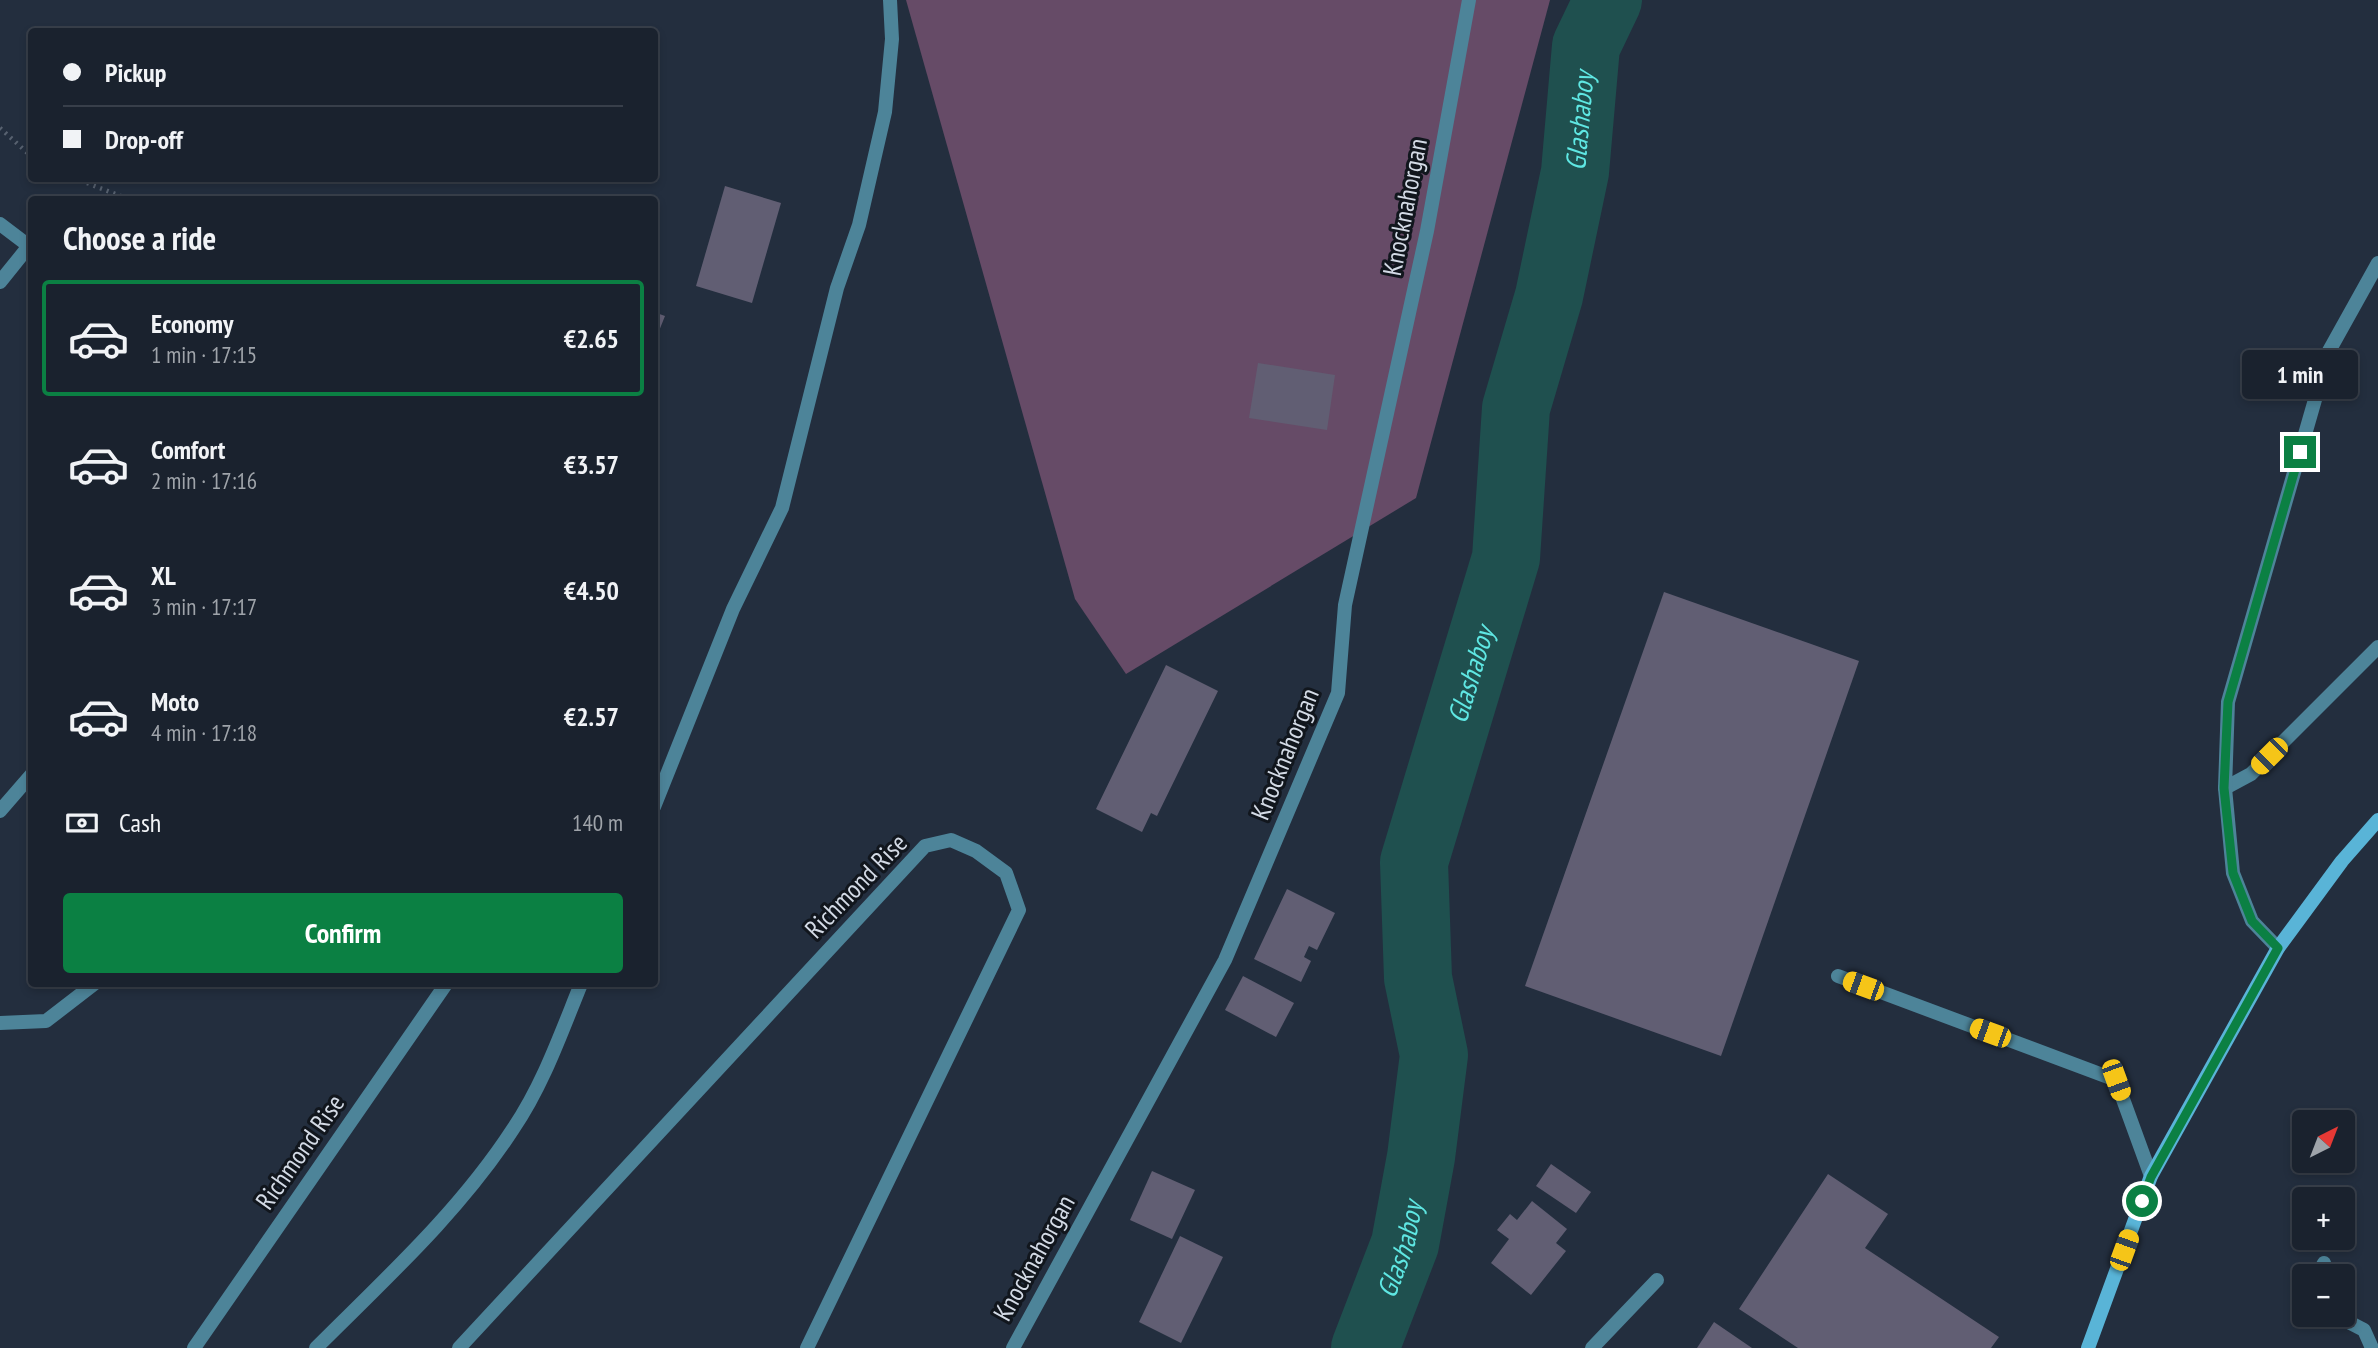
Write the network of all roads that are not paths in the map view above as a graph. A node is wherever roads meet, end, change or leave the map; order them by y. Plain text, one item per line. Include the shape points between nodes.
1 (890, 0) edge
2 (1469, 0) edge
3 (0, 224) edge
4 (28, 245) edge
5 (28, 247) edge
6 (2378, 263) edge
7 (0, 282) edge
8 (2378, 647) edge
9 (28, 779) edge
10 (2224, 788) junction
11 (658, 797) edge
12 (0, 811) edge
13 (2378, 820) edge
14 (2278, 948) junction
15 (1838, 976) dead end
16 (90, 987) edge
17 (444, 987) edge
18 (580, 987) edge
19 (0, 1023) edge
20 (2151, 1177) junction
21 (1657, 1280) dead end
22 (2355, 1325) edge
23 (194, 1348) edge
24 (316, 1348) edge
25 (459, 1348) edge
26 (807, 1348) edge
27 (1013, 1348) edge
28 (1592, 1348) edge
29 (2088, 1348) edge
30 (2372, 1348) edge

1 - 11 street via 892,39 885,112 782,508 733,609
2 - 27 street, Knocknahorgan via 1427,231 1345,605 1338,693 1225,960
3 - 4 street
5 - 7 street
6 - 10 street via 2329,351 2228,702
8 - 10 street via 2251,774
9 - 12 street
10 - 14 street via 2233,873 2252,921
13 - 14 main road via 2342,860
14 - 20 main road
15 - 20 street via 2116,1080
16 - 19 street via 46,1021
17 - 23 street, Richmond Rise
18 - 24 street via 541,1081 513,1130 422,1243
20 - 29 main road
21 - 28 street
22 - 30 street via 2364,1330
25 - 26 street, Richmond Rise via 925,846 951,840 1006,873 1019,910

